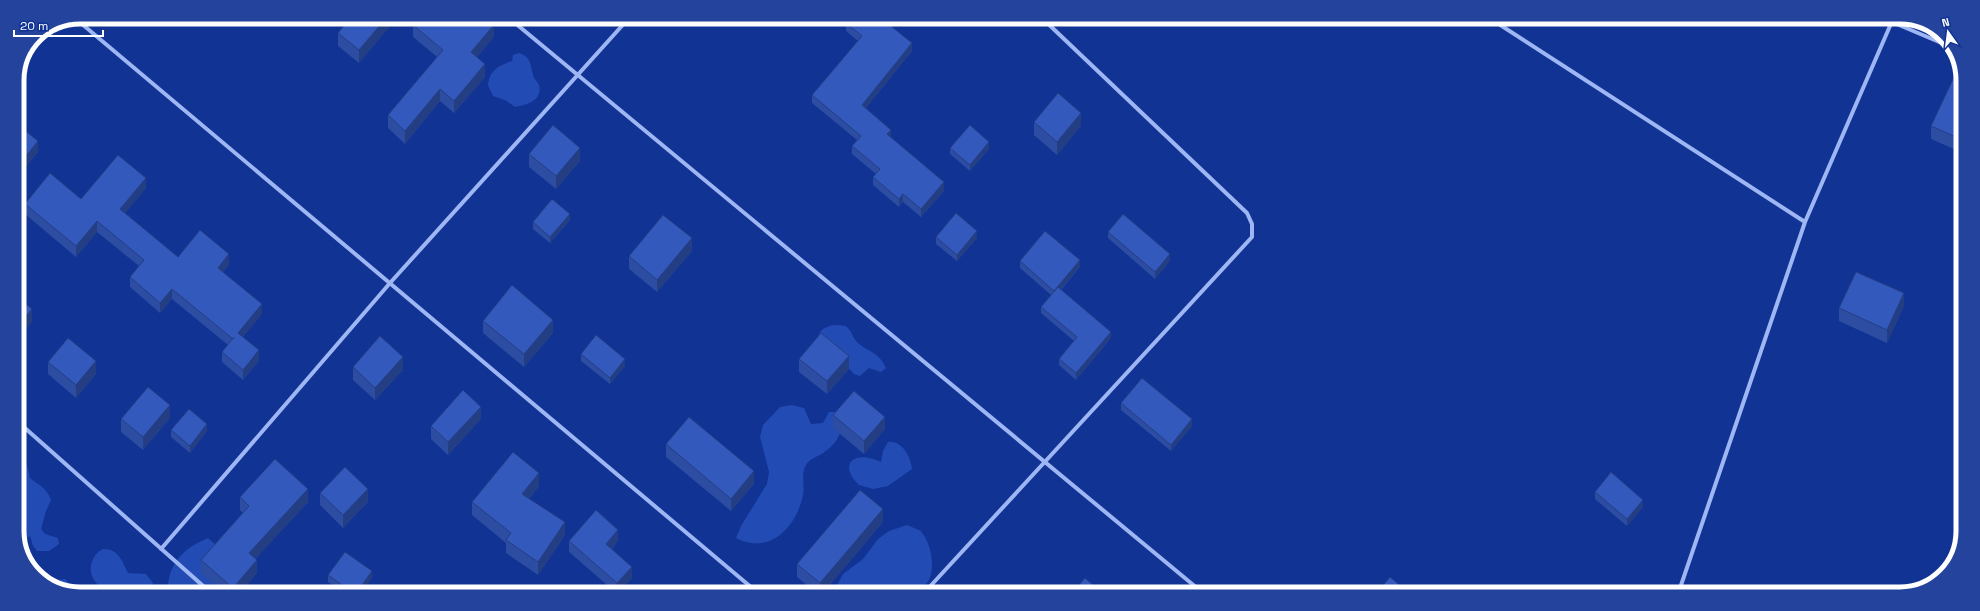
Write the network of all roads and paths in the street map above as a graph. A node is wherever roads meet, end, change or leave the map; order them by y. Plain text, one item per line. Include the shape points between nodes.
1 (82, 24) edge
2 (516, 24) edge
3 (624, 24) edge
4 (1048, 24) edge
5 (1500, 24) edge
6 (1892, 24) edge
7 (1900, 24) edge
8 (1928, 36) edge
9 (577, 75) junction
10 (1805, 222) junction
11 (390, 283) junction
12 (24, 427) edge
13 (1044, 462) junction
14 (161, 549) junction
15 (204, 587) edge
16 (751, 587) edge
17 (929, 587) edge
18 (1196, 587) edge
19 (1680, 587) edge

1 - 11 street
2 - 9 street
3 - 9 street
4 - 13 street via 1247,213 1252,224 1252,237
5 - 10 street
6 - 10 street
7 - 8 street
9 - 11 street
9 - 13 street
10 - 19 street
11 - 14 street
11 - 16 street
12 - 14 street
13 - 17 street
13 - 18 street
14 - 15 street

